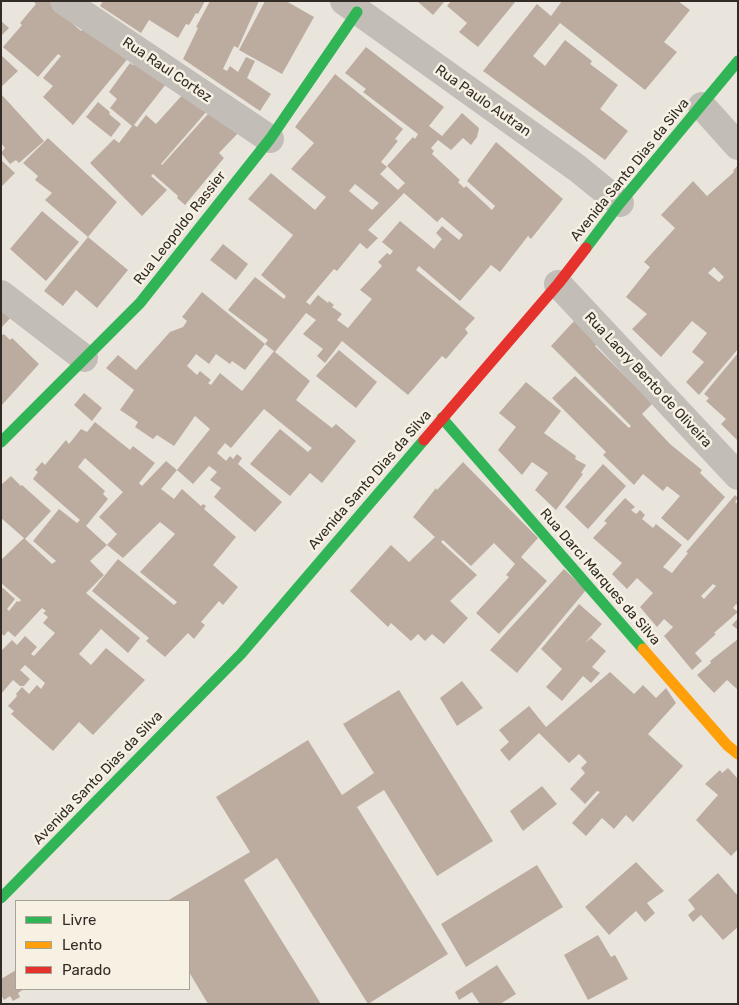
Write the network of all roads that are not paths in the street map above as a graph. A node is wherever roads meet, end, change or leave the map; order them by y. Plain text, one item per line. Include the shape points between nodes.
1 (64, 1) edge
2 (350, 6) edge
3 (738, 61) edge
4 (702, 106) junction
5 (270, 139) junction
6 (738, 146) edge
7 (620, 203) junction
8 (558, 284) junction
9 (1, 294) edge
10 (84, 358) junction
11 (442, 418) junction
12 (1, 442) edge
13 (738, 476) edge
14 (738, 754) edge
15 (1, 898) edge

1 - 5 street, Rua Raul Cortez
2 - 5 street, Rua Leopoldo Rassier
2 - 7 street, Rua Paulo Autran via 577,168
3 - 4 street, Avenida Santo Dias da Silva
4 - 6 street
4 - 7 street, Avenida Santo Dias da Silva
5 - 10 street, Rua Leopoldo Rassier via 140,303
7 - 8 street, Avenida Santo Dias da Silva
8 - 11 street, Avenida Santo Dias da Silva
8 - 13 street, Rua Laory Bento de Oliveira
9 - 10 street
10 - 12 street, Rua Leopoldo Rassier
11 - 14 street, Rua Darci Marques da Silva
11 - 15 street, Avenida Santo Dias da Silva via 241,654

